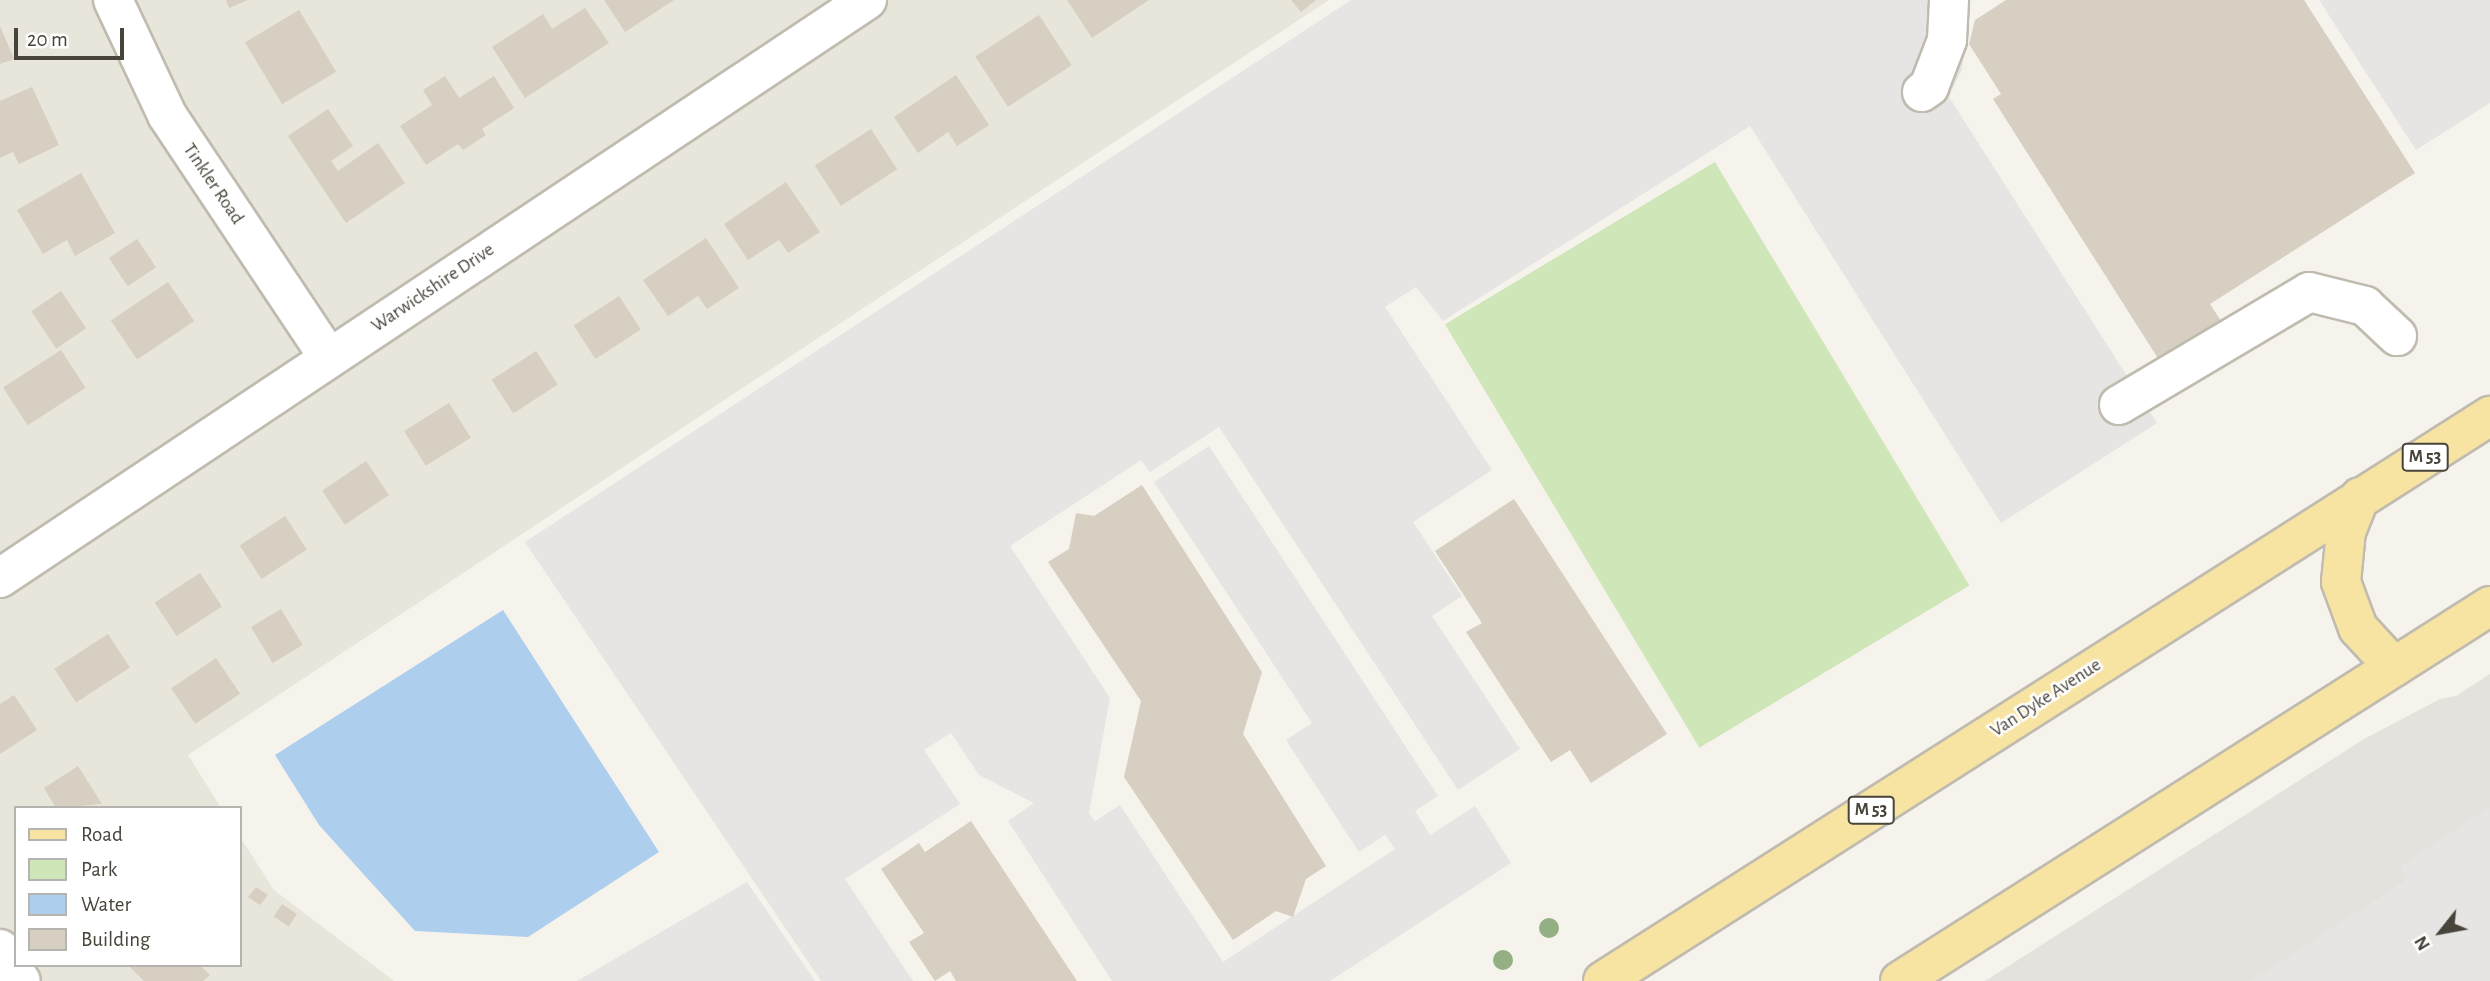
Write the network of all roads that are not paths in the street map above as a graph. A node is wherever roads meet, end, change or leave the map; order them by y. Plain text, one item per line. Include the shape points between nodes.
1 (113, 0) edge
2 (867, 0) edge
3 (1949, 0) edge
4 (821, 12) edge
5 (1922, 92) dead end
6 (2397, 336) dead end
7 (329, 358) junction
8 (2119, 405) dead end
9 (2490, 416) edge
10 (2360, 497) junction
11 (0, 578) edge
12 (2490, 606) edge
13 (2394, 667) junction
14 (0, 949) edge
15 (21, 981) edge
16 (1603, 981) edge
17 (1900, 981) edge

1 - 7 street, Tinkler Road via 167,115
2 - 4 street, Warwickshire Drive
3 - 5 street via 1947,40 1929,87
4 - 7 street, Warwickshire Drive
6 - 8 street via 2365,306 2309,292
7 - 11 street, Warwickshire Drive
9 - 10 main road, Van Dyke Avenue / M 53
10 - 13 main road via 2346,531 2342,582 2358,628
10 - 16 main road, Van Dyke Avenue / M 53
12 - 13 main road
13 - 17 main road
14 - 15 street

